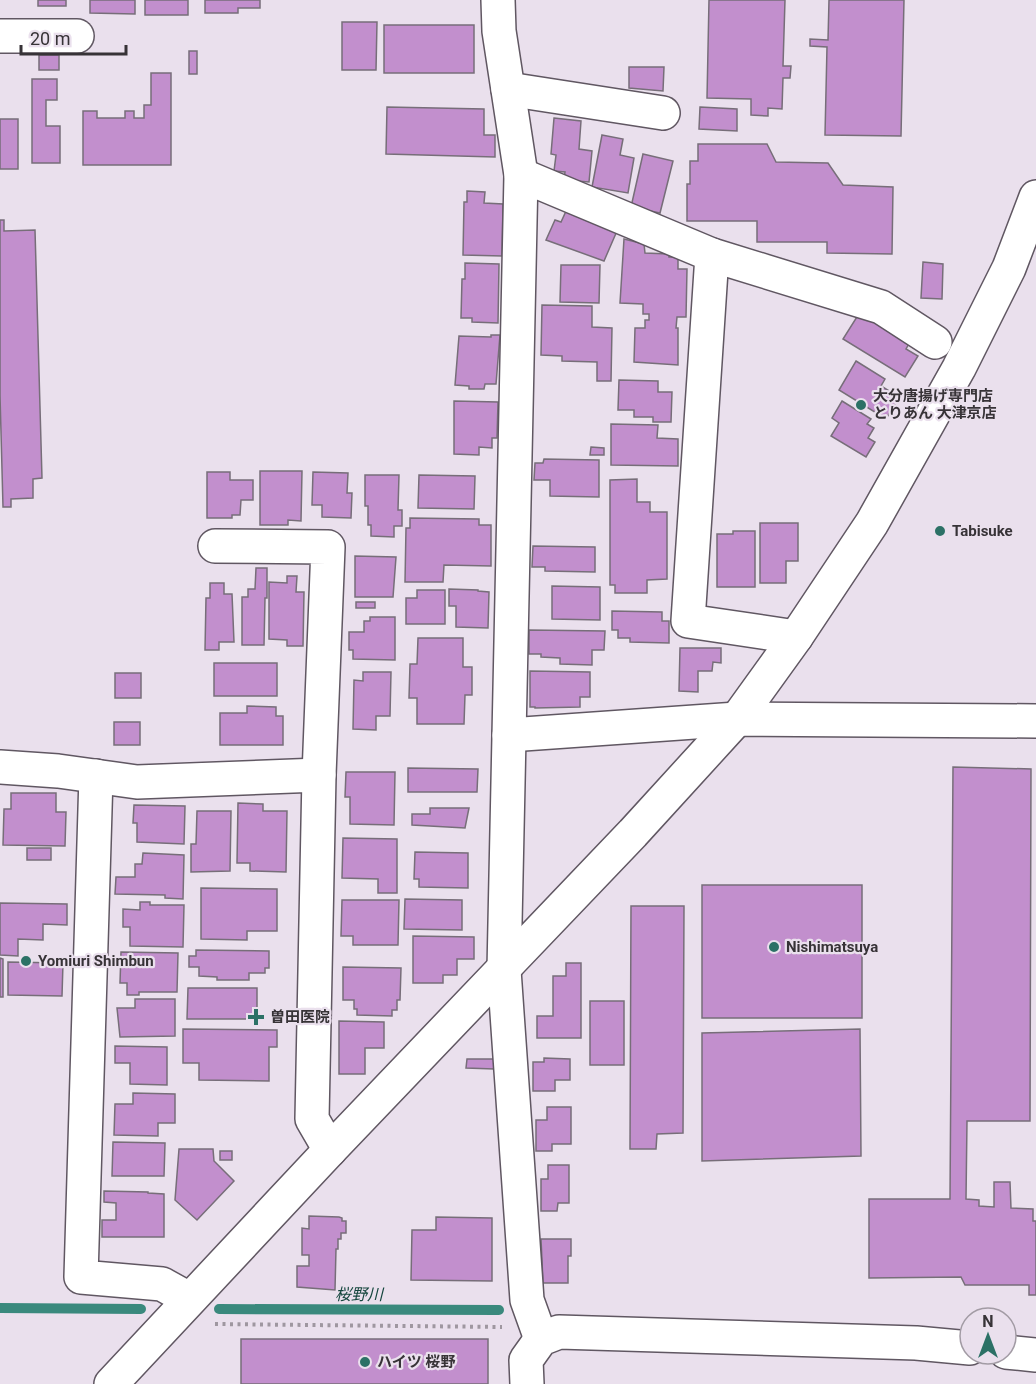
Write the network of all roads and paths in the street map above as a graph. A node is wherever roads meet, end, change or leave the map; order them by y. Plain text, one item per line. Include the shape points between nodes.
1 (498, 0) edge
2 (0, 36) edge
3 (77, 36) dead end
4 (508, 89) junction
5 (663, 113) dead end
6 (520, 175) junction
7 (1036, 197) edge
8 (712, 255) junction
9 (1023, 273) edge
10 (935, 342) dead end
11 (215, 546) dead end
12 (796, 637) junction
13 (736, 719) junction
14 (1036, 721) edge
15 (509, 735) junction
16 (0, 767) edge
17 (319, 775) junction
18 (96, 776) junction
19 (504, 970) junction
20 (330, 1150) junction
21 (189, 1299) junction
22 (167, 1323) junction
23 (541, 1339) junction
24 (958, 1347) edge
25 (1018, 1353) edge
26 (1036, 1355) edge
27 (111, 1384) edge
28 (527, 1384) edge

1 - 4 street
2 - 3 street
4 - 5 street
4 - 6 street
6 - 8 street
6 - 15 street
7 - 9 street
8 - 10 street via 881,307
8 - 12 street via 688,621
9 - 12 street via 959,368 872,523
11 - 17 street via 328,548
12 - 13 street
13 - 14 street
13 - 15 street
13 - 19 street
15 - 19 street
16 - 18 street
17 - 18 street via 137,782
17 - 20 street via 312,1119
18 - 21 street via 81,1277 162,1284
19 - 20 street
19 - 23 street via 527,1300
20 - 21 street
21 - 22 street
22 - 23 path via 512,1328
22 - 27 street
23 - 24 street via 559,1332
23 - 28 street via 526,1360
25 - 26 street

